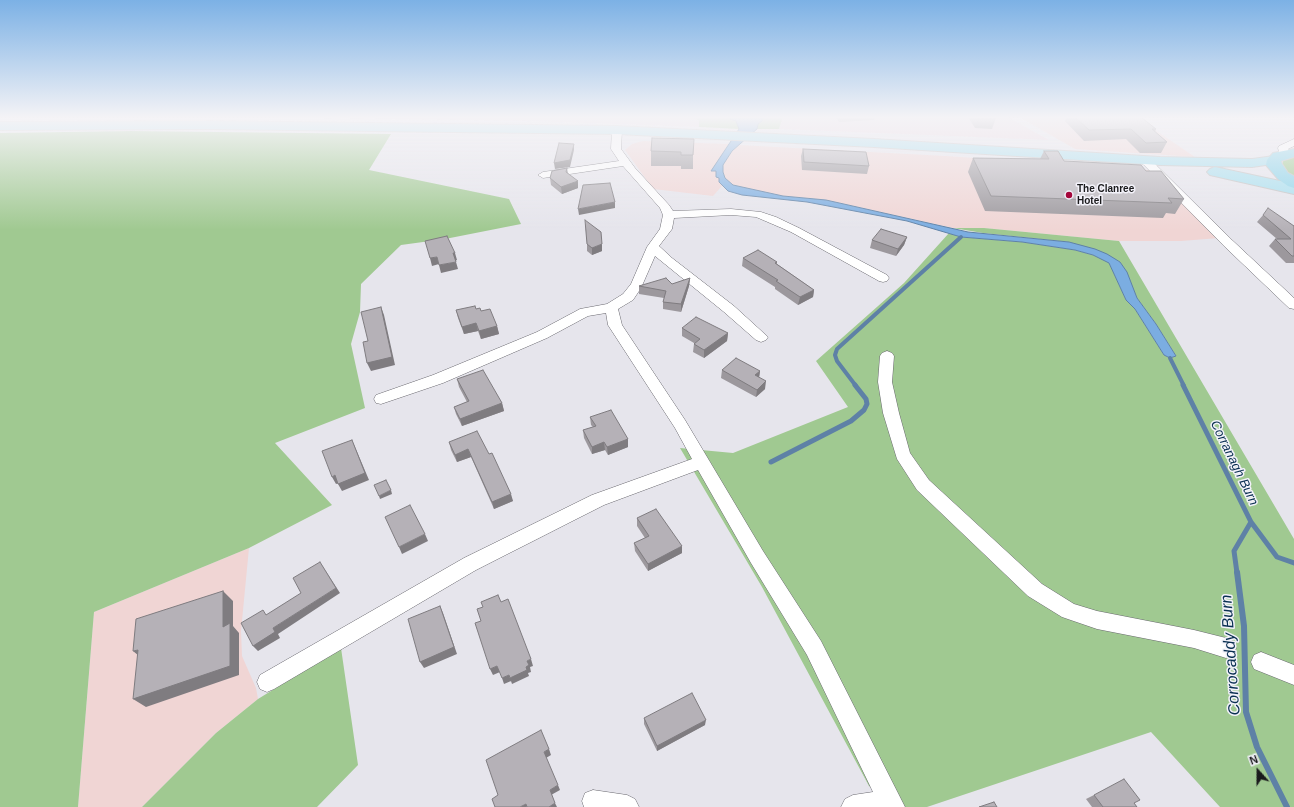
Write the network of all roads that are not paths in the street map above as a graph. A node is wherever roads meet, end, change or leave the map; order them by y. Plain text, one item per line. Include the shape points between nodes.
1 (620, 155) edge
2 (1049, 155) edge
3 (1284, 156) edge
4 (1153, 161) junction
5 (625, 163) junction
6 (543, 175) dead end
7 (1294, 183) edge
8 (1294, 189) edge
9 (669, 215) junction
10 (653, 247) junction
11 (883, 278) dead end
12 (1294, 305) edge
13 (611, 308) junction
14 (761, 336) dead end
15 (887, 356) dead end
16 (381, 399) dead end
17 (703, 462) junction
18 (1226, 648) dead end
19 (1261, 662) dead end
20 (1294, 675) edge
21 (267, 682) dead end
22 (593, 801) dead end
23 (891, 804) edge
24 (627, 807) edge
25 (853, 807) edge

1 - 5 street
2 - 4 main road
3 - 4 main road via 1252,163
3 - 7 highway via 1274,165
4 - 8 main road
4 - 12 street via 1228,243
5 - 6 street
5 - 9 street via 665,207
9 - 10 street via 666,229
9 - 11 street via 731,212 757,214 795,230
10 - 13 street via 637,285 628,298
10 - 14 street
13 - 16 street via 585,312 542,335 438,379
13 - 17 street via 615,325
15 - 18 street via 885,382 903,455 923,484 1035,590 1069,611 1097,620 1194,639
17 - 21 street via 598,500 470,564
17 - 23 street via 757,557 814,648
19 - 20 street
22 - 24 street
23 - 25 street

